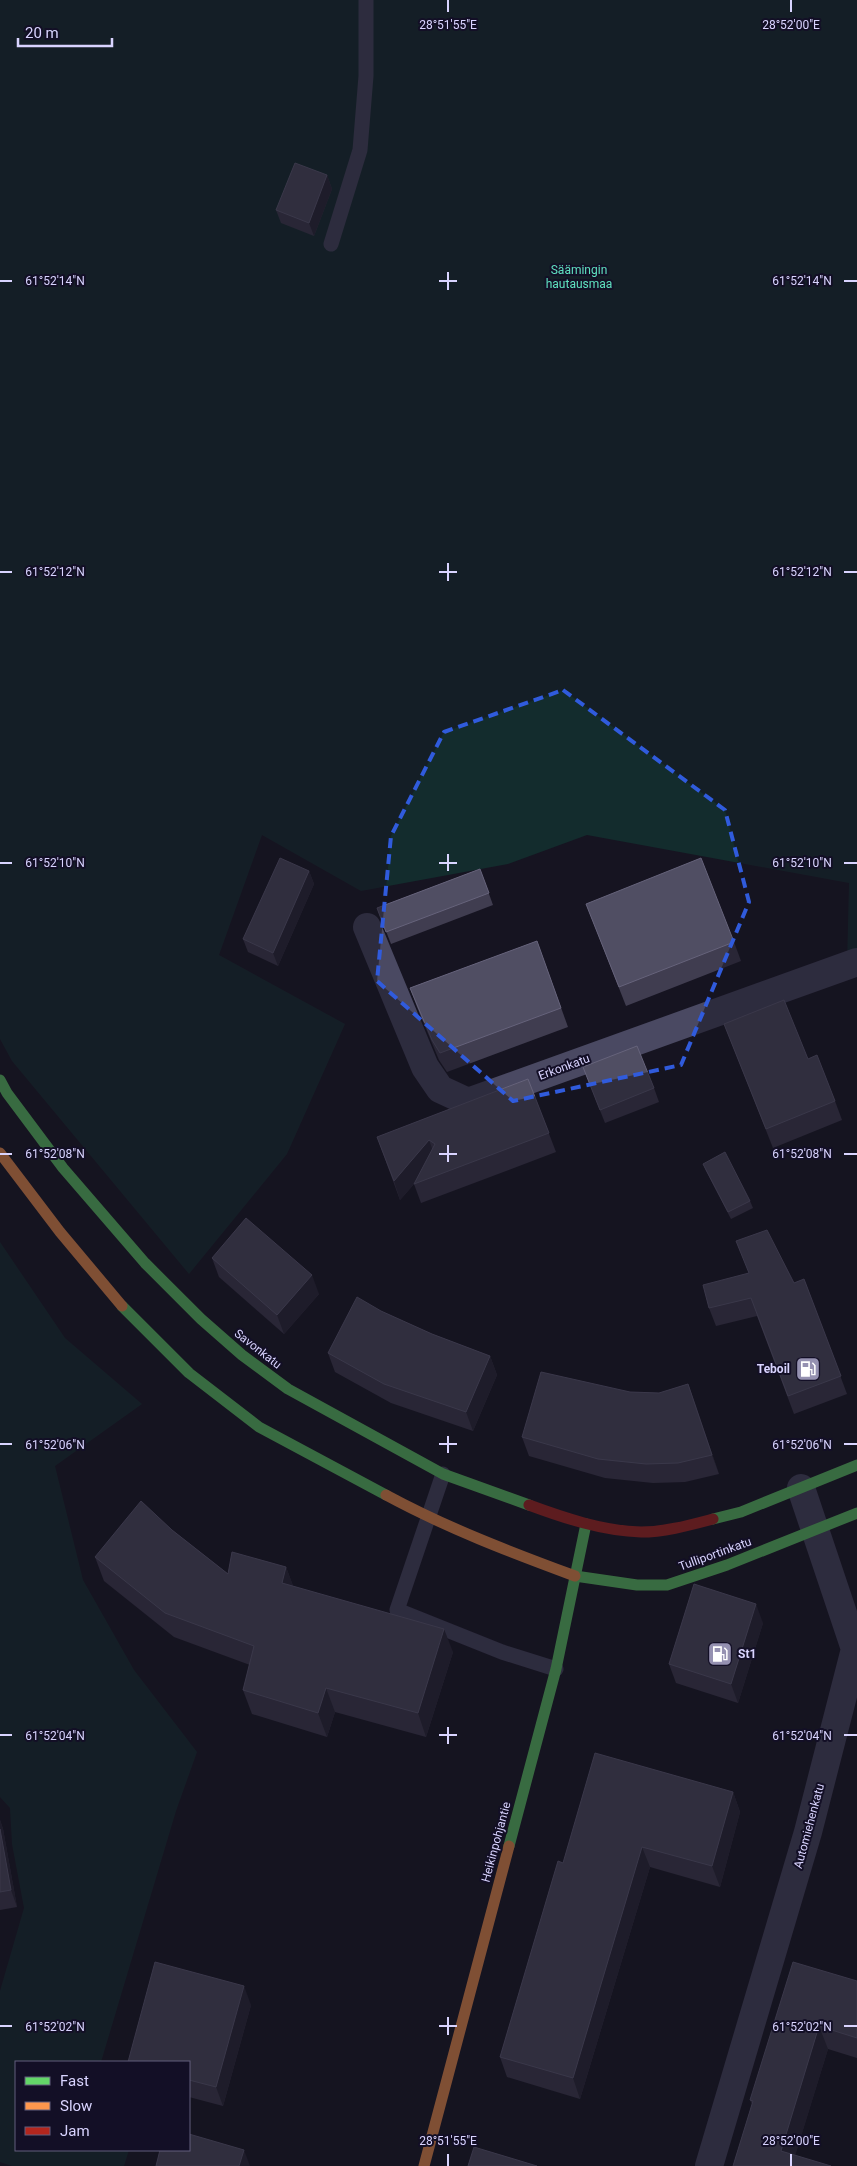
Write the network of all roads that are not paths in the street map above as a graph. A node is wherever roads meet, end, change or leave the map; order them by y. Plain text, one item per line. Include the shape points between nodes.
1 (366, 0) edge
2 (331, 244) dead end
3 (367, 927) dead end
4 (857, 962) edge
5 (0, 1080) edge
6 (0, 1153) edge
7 (857, 1465) edge
8 (443, 1474) junction
9 (801, 1488) junction
10 (857, 1513) edge
11 (428, 1518) junction
12 (586, 1524) junction
13 (815, 1529) junction
14 (576, 1576) junction
15 (856, 1650) edge
16 (556, 1669) junction
17 (424, 2166) edge
18 (709, 2166) edge

1 - 2 lane via 366,76 360,150
3 - 4 street, Erkonkatu via 425,1067 440,1089 468,1102
5 - 8 main road, Savonkatu via 63,1168 145,1264 201,1319 288,1389
6 - 11 main road via 120,1304 189,1373 259,1427
7 - 9 main road
8 - 11 lane
8 - 12 main road, Savonkatu
9 - 12 main road via 740,1512 684,1527 641,1532
9 - 13 street, Automiehenkatu
10 - 13 main road, Tulliportinkatu
11 - 14 main road
11 - 16 lane via 397,1610 502,1652
12 - 14 main road, Heikinpohjantie
13 - 14 main road, Tulliportinkatu via 667,1585 637,1586
13 - 15 street, Automiehenkatu
14 - 16 main road, Heikinpohjantie
15 - 18 street, Automiehenkatu via 808,1832
16 - 17 main road, Heikinpohjantie

